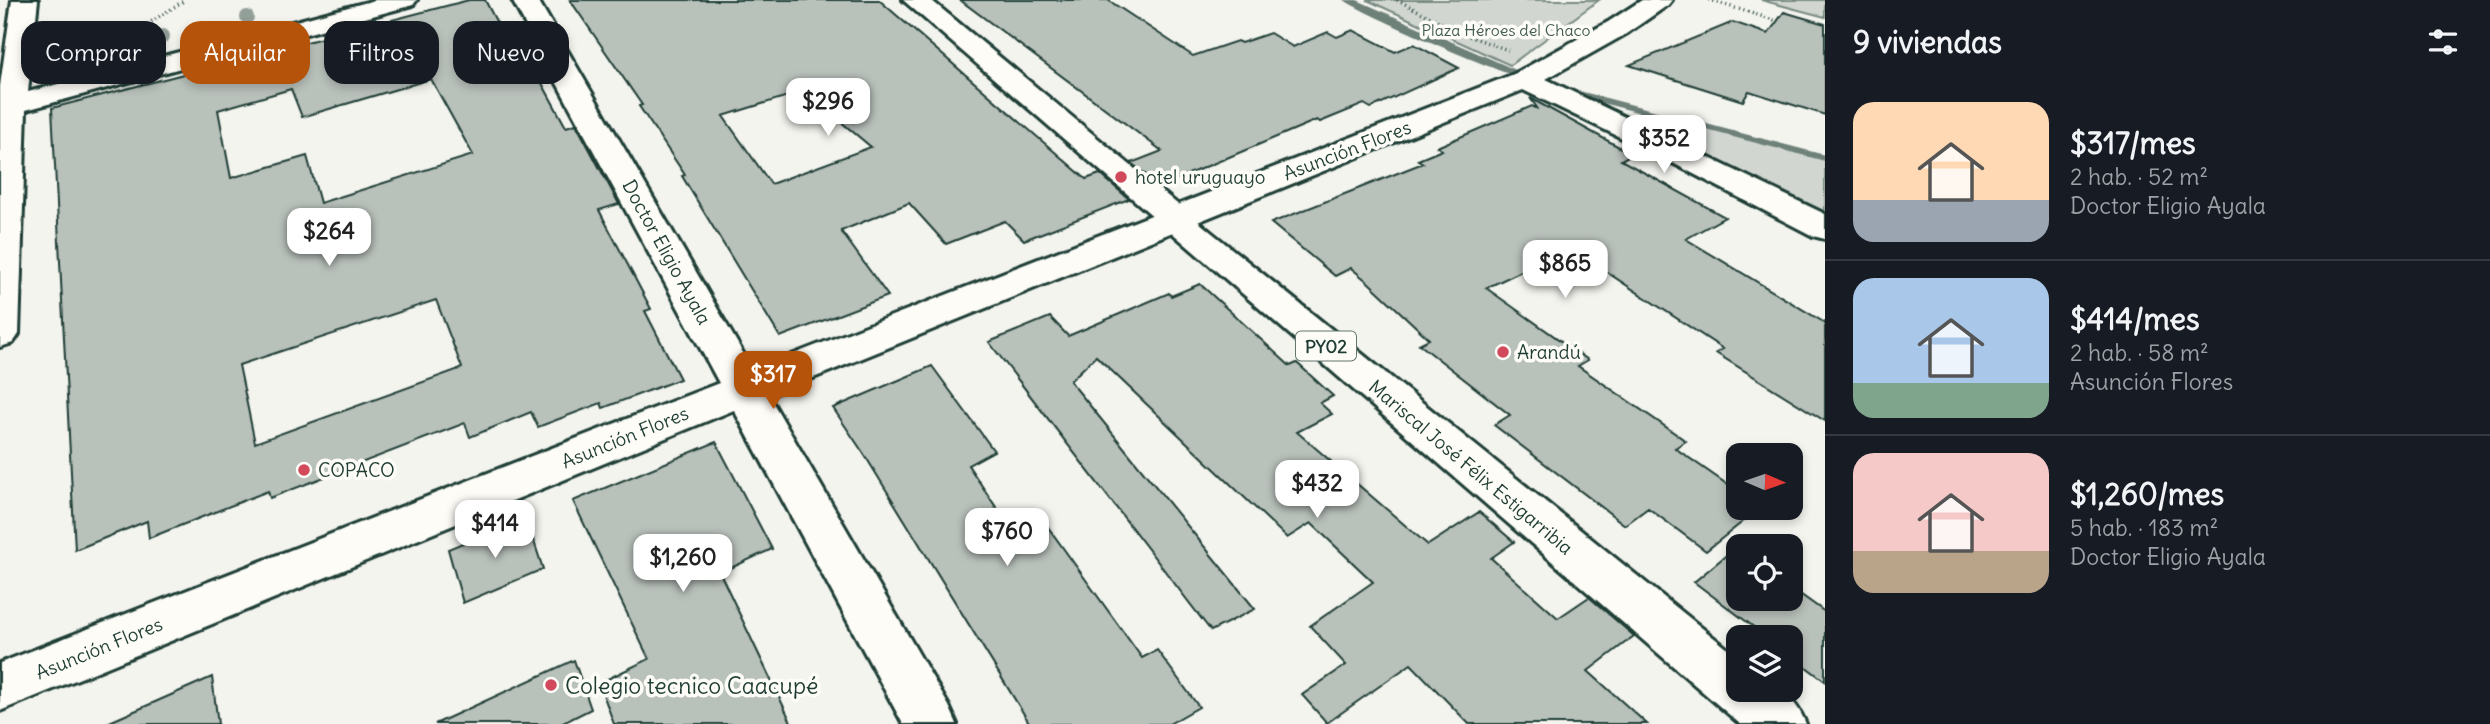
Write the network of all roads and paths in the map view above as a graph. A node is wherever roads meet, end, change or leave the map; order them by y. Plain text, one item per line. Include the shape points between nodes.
1 (25, 0) edge
2 (185, 0) edge
3 (404, 0) edge
4 (525, 0) edge
5 (916, 0) edge
6 (1397, 0) edge
7 (1659, 0) edge
8 (1709, 0) edge
9 (62, 13) dead end
10 (62, 21) edge
11 (152, 21) edge
12 (1777, 21) dead end
13 (1536, 74) junction
14 (6, 106) edge
15 (1173, 218) junction
16 (1825, 228) edge
17 (0, 334) edge
18 (745, 390) junction
19 (1726, 679) edge
20 (0, 687) edge
21 (1754, 702) edge
22 (930, 724) edge
23 (1780, 724) edge

1 - 14 street
2 - 11 path
3 - 14 street
4 - 18 street, Doctor Eligio Ayala
5 - 15 street, Mariscal José Félix Estigarribia / PY02
6 - 13 path
7 - 13 street, Asunción Flores
8 - 12 path
9 - 10 path
13 - 15 street, Asunción Flores
13 - 16 street
14 - 17 street
15 - 18 street, Asunción Flores
15 - 19 street, Mariscal José Félix Estigarribia / PY02
18 - 20 street, Asunción Flores
18 - 22 street, Doctor Eligio Ayala
21 - 23 street, Mariscal José Félix Estigarribia / PY02

